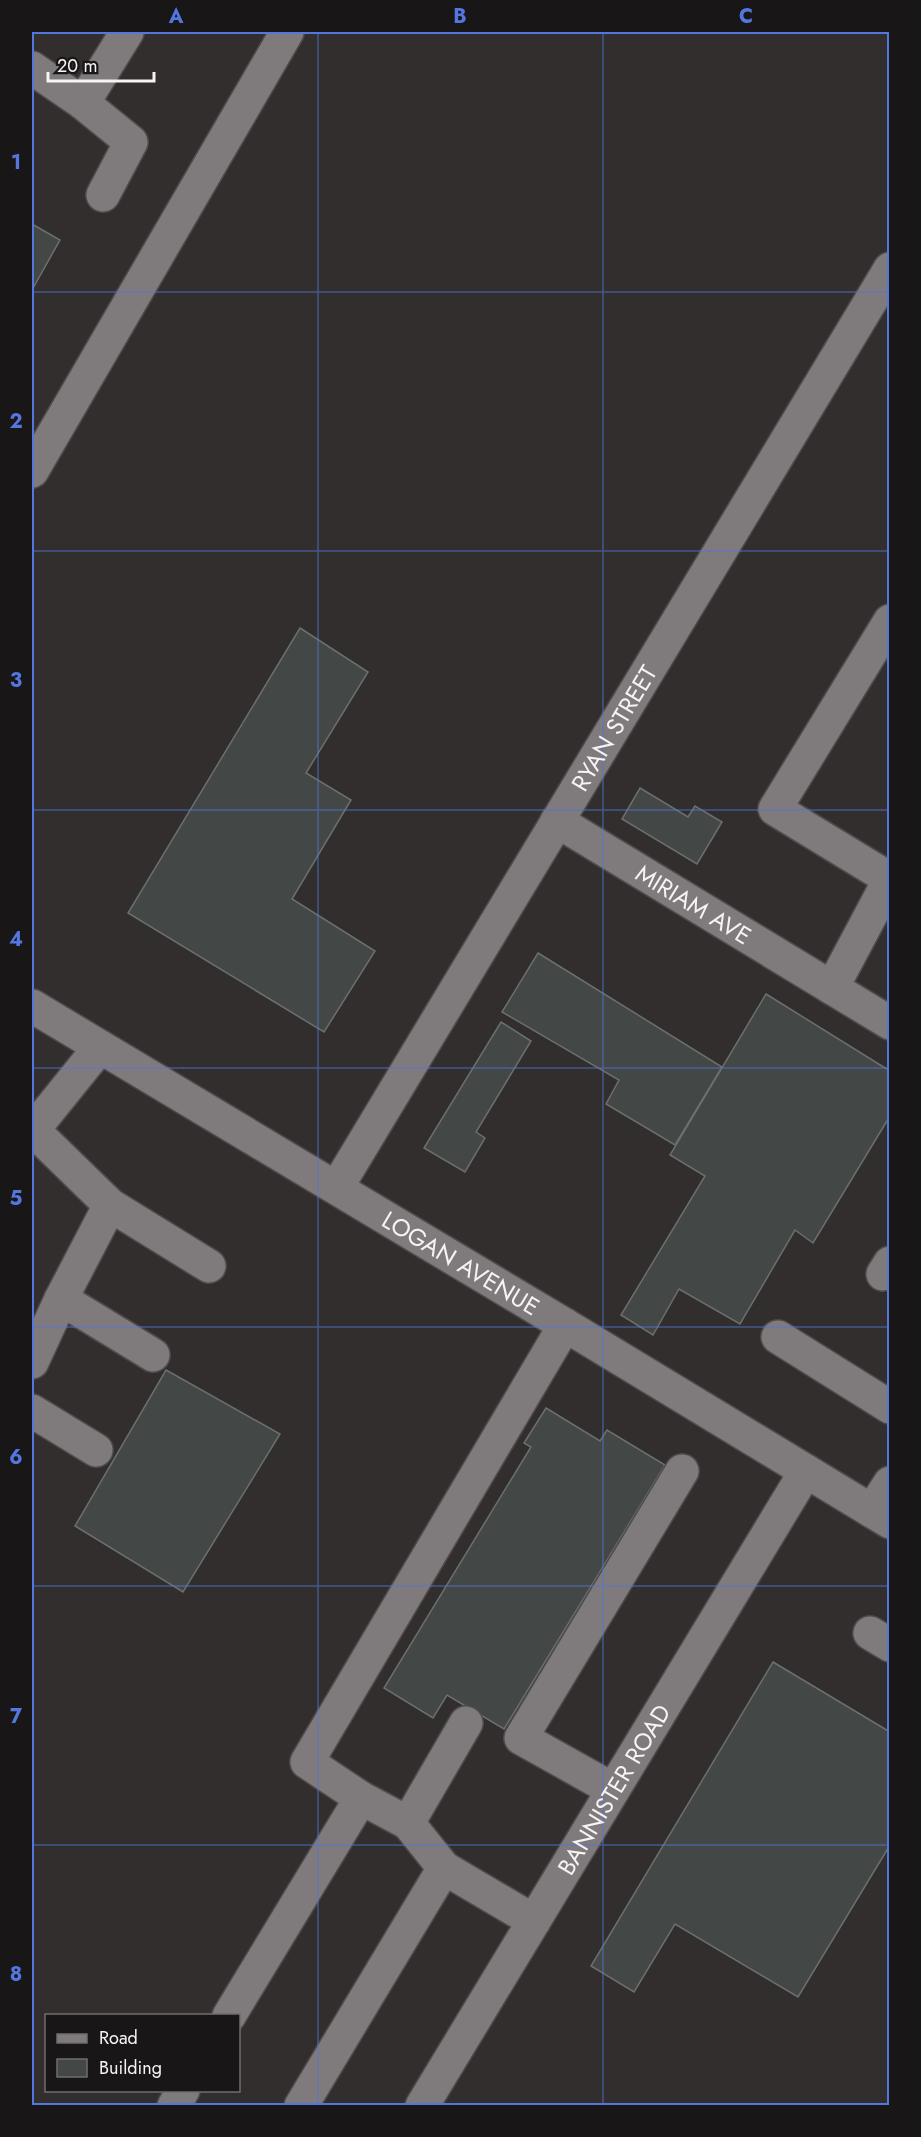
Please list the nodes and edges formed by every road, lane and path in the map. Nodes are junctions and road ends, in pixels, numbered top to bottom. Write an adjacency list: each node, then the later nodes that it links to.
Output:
1 (127, 32): 4 (street)
2 (287, 32): 7 (street)
3 (32, 68): 4 (street)
4 (83, 103): 5 (street)
5 (103, 195)
6 (890, 269): 9 (street, RYAN STREET)
7 (32, 471)
8 (890, 621): 10 (street)
9 (557, 821): 11 (street, MIRIAM AVE); 16 (street, RYAN STREET)
10 (890, 879): 11 (street)
11 (832, 988): 13 (street, MIRIAM AVE)
12 (32, 1006): 14 (street, LOGAN AVENUE)
13 (890, 1023)
14 (100, 1047): 15 (street); 16 (street, LOGAN AVENUE)
15 (32, 1131): 17 (street)
16 (337, 1187): 20 (street, LOGAN AVENUE)
17 (110, 1205): 18 (street); 19 (street)
18 (209, 1266)
19 (61, 1299): 22 (street); 23 (street)
20 (565, 1325): 28 (street, LOGAN AVENUE); 33 (street)
21 (778, 1337): 24 (street)
22 (153, 1355)
23 (32, 1362)
24 (890, 1407)
25 (32, 1411): 26 (street)
26 (96, 1450)
27 (682, 1471): 32 (street)
28 (806, 1471): 30 (street, LOGAN AVENUE); 32 (street, BANNISTER ROAD)
29 (890, 1483): 30 (street)
30 (881, 1516)
31 (466, 1723): 34 (street)
32 (612, 1789): 36 (street, BANNISTER ROAD)
33 (361, 1798): 34 (street); 37 (street)
34 (408, 1823): 35 (street)
35 (444, 1868): 36 (street); 40 (street)
36 (534, 1921): 41 (street, BANNISTER ROAD)
37 (230, 2014)
38 (182, 2092): 39 (street)
39 (174, 2106)
40 (301, 2106)
41 (422, 2106)

